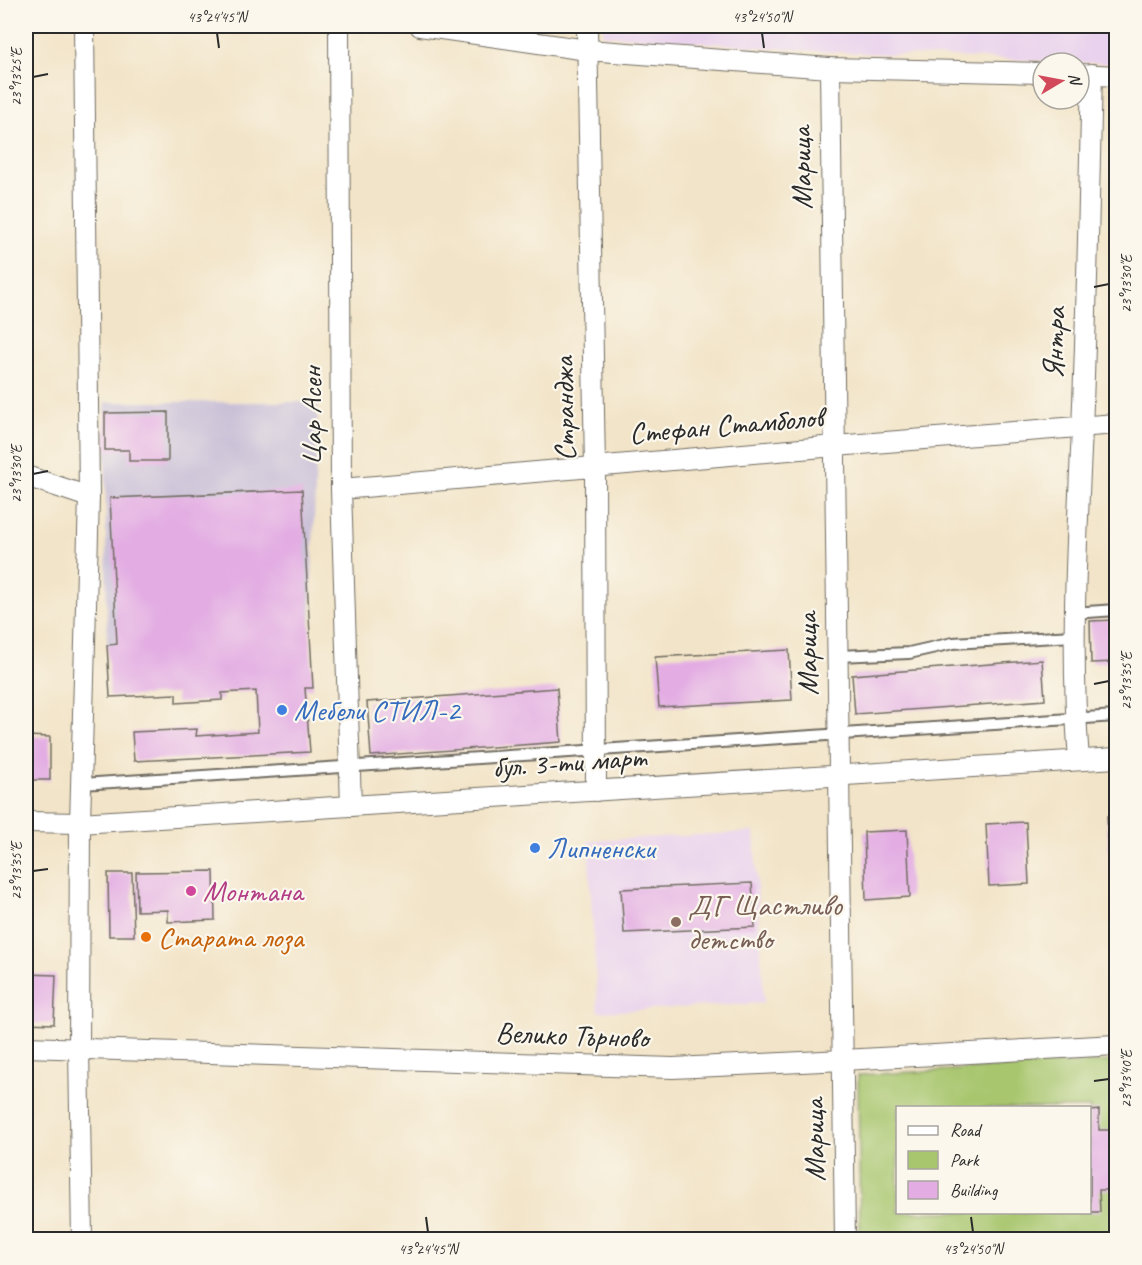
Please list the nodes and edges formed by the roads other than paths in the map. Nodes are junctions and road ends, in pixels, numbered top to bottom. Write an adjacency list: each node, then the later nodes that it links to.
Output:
1 (84, 26): 17 (street)
2 (339, 26): 16 (street, Цар Асен)
3 (420, 26): 5 (street)
4 (587, 26): 5 (street, Странджа)
5 (587, 50): 6 (street); 14 (street, Странджа)
6 (830, 68): 7 (street); 13 (street, Марица)
7 (1031, 73)
8 (1091, 74): 9 (street)
9 (1116, 76)
10 (1085, 111): 12 (street, Янтра)
11 (1116, 424): 12 (street, Стефан Стамболов)
12 (1082, 426): 13 (street, Стефан Стамболов); 19 (street, Янтра)
13 (835, 446): 14 (street, Стефан Стамболов); 21 (street, Марица)
14 (595, 467): 16 (street, Стефан Стамболов); 25 (street, Странджа)
15 (26, 477): 17 (street)
16 (341, 489): 28 (street, Цар Асен)
17 (89, 497): 30 (street)
18 (1116, 610): 19 (lane)
19 (1073, 613): 20 (street, Янтра)
20 (1073, 636): 21 (lane); 23 (street, Янтра)
21 (838, 656): 24 (street, Марица)
22 (1116, 716): 23 (lane)
23 (1076, 719): 24 (lane); 27 (street, Янтра)
24 (838, 735): 25 (lane); 29 (street, Марица)
25 (594, 751): 28 (lane); 31 (street, Странджа)
26 (1116, 758): 27 (street, бул. 3-ти март)
27 (1079, 760): 29 (street, бул. 3-ти март)
28 (348, 767): 30 (lane); 32 (street, Цар Асен)
29 (839, 775): 31 (street, бул. 3-ти март); 38 (street, Марица)
30 (82, 784): 34 (street)
31 (596, 790): 32 (street, бул. 3-ти март)
32 (351, 806): 34 (street, бул. 3-ти март)
33 (26, 822): 34 (street, бул. 3-ти март)
34 (80, 823): 37 (street)
35 (1116, 1045): 38 (street, Велико Търново)
36 (26, 1047): 37 (street, Велико Търново)
37 (79, 1048): 38 (street, Велико Търново); 39 (street)
38 (843, 1060): 40 (street, Марица)
39 (82, 1239)
40 (845, 1239)

